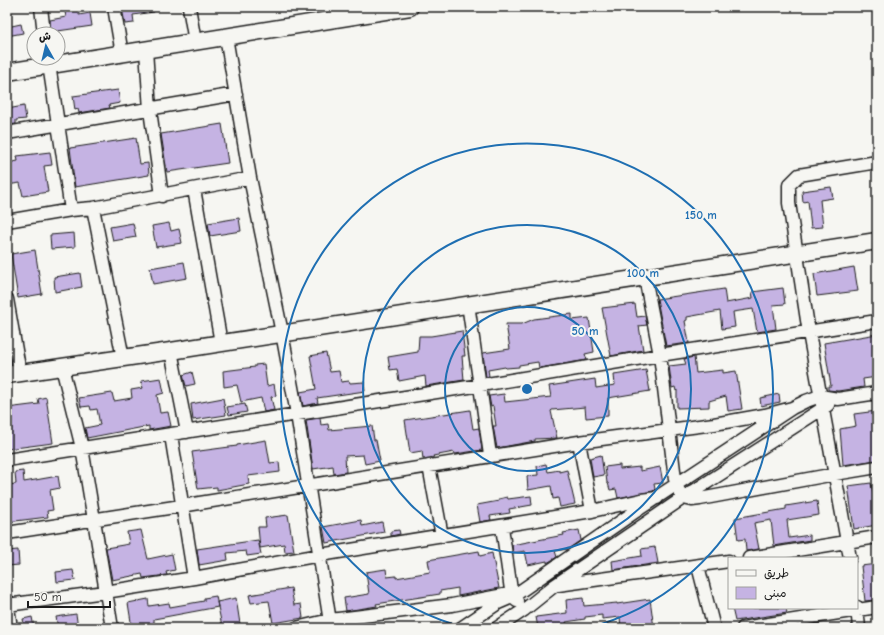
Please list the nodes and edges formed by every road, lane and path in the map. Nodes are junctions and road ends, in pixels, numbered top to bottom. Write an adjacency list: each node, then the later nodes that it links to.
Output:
1 (41, 7): 5 (street)
2 (114, 7): 9 (street)
3 (189, 7): 7 (street)
4 (410, 7): 6 (street)
5 (43, 26)
6 (226, 37): 7 (street); 14 (street)
7 (195, 42): 8 (street)
8 (146, 50): 9 (street); 15 (street)
9 (122, 54): 10 (street)
10 (66, 60)
11 (32, 66): 13 (street)
12 (49, 66): 16 (street)
13 (7, 72)
14 (236, 94): 15 (street); 19 (street)
15 (150, 110): 16 (street); 21 (street)
16 (57, 125): 17 (street); 23 (street)
17 (7, 133)
18 (877, 162): 26 (street)
19 (250, 178): 20 (street); 31 (street)
20 (194, 189): 21 (street); 33 (street)
21 (162, 196): 22 (street)
22 (93, 208): 23 (street); 36 (street)
23 (70, 210): 24 (street)
24 (7, 221)
25 (877, 241): 26 (street)
26 (796, 253): 27 (street); 32 (street)
27 (645, 277): 29 (street); 35 (street)
28 (7, 299): 38 (street)
29 (468, 304): 31 (street); 39 (street)
30 (877, 322): 32 (street)
31 (282, 333): 33 (street); 45 (street)
32 (809, 333): 35 (street); 41 (street)
33 (221, 343): 34 (street)
34 (171, 350): 36 (street); 47 (street)
35 (660, 355): 39 (street); 46 (street)
36 (123, 358): 37 (street)
37 (62, 367): 38 (street); 50 (street)
38 (13, 374)
39 (481, 385): 45 (street); 51 (street)
40 (877, 393): 42 (street)
41 (820, 396): 42 (street); 43 (street); 44 (street)
42 (838, 399): 44 (street)
43 (792, 408): 46 (street); 57 (street)
44 (822, 409): 55 (street); 59 (street)
45 (297, 414): 47 (street); 56 (street)
46 (668, 430): 49 (street); 57 (street)
47 (187, 432): 48 (street)
48 (171, 435): 50 (street); 60 (street)
49 (578, 442): 51 (street); 61 (street)
50 (82, 448): 52 (street); 62 (street)
51 (490, 455): 53 (street)
52 (7, 460)
53 (429, 466): 56 (street); 65 (street)
54 (877, 467): 55 (street)
55 (834, 474): 59 (street); 67 (street)
56 (308, 485): 60 (street); 68 (street)
57 (676, 486): 58 (street); 59 (street)
58 (657, 498): 61 (street); 76 (street)
59 (683, 498): 74 (street)
60 (181, 506): 62 (street); 73 (street)
61 (592, 511): 63 (street)
62 (95, 519): 64 (street); 75 (street)
63 (502, 527): 65 (street); 76 (street)
64 (7, 533)
65 (442, 536): 68 (street)
66 (877, 538): 67 (street)
67 (847, 542): 69 (street); 70 (street)
68 (320, 556): 73 (street); 83 (street)
69 (756, 557)
70 (850, 557)
71 (728, 561): 72 (street)
72 (698, 566): 74 (street); 89 (street)
73 (194, 578): 75 (street)
74 (554, 586): 82 (street)
75 (105, 592): 77 (street); 85 (street)
76 (512, 595): 82 (street); 83 (street); 87 (street)
77 (7, 603): 84 (street)
78 (877, 607): 79 (street)
79 (858, 608)
80 (851, 609): 90 (street)
81 (857, 609): 91 (street)
82 (524, 610): 88 (street)
83 (331, 624): 86 (street)
84 (11, 628)
85 (112, 628)
86 (296, 628)
87 (461, 628)
88 (497, 628)
89 (714, 628)
90 (743, 628)
91 (859, 628)

